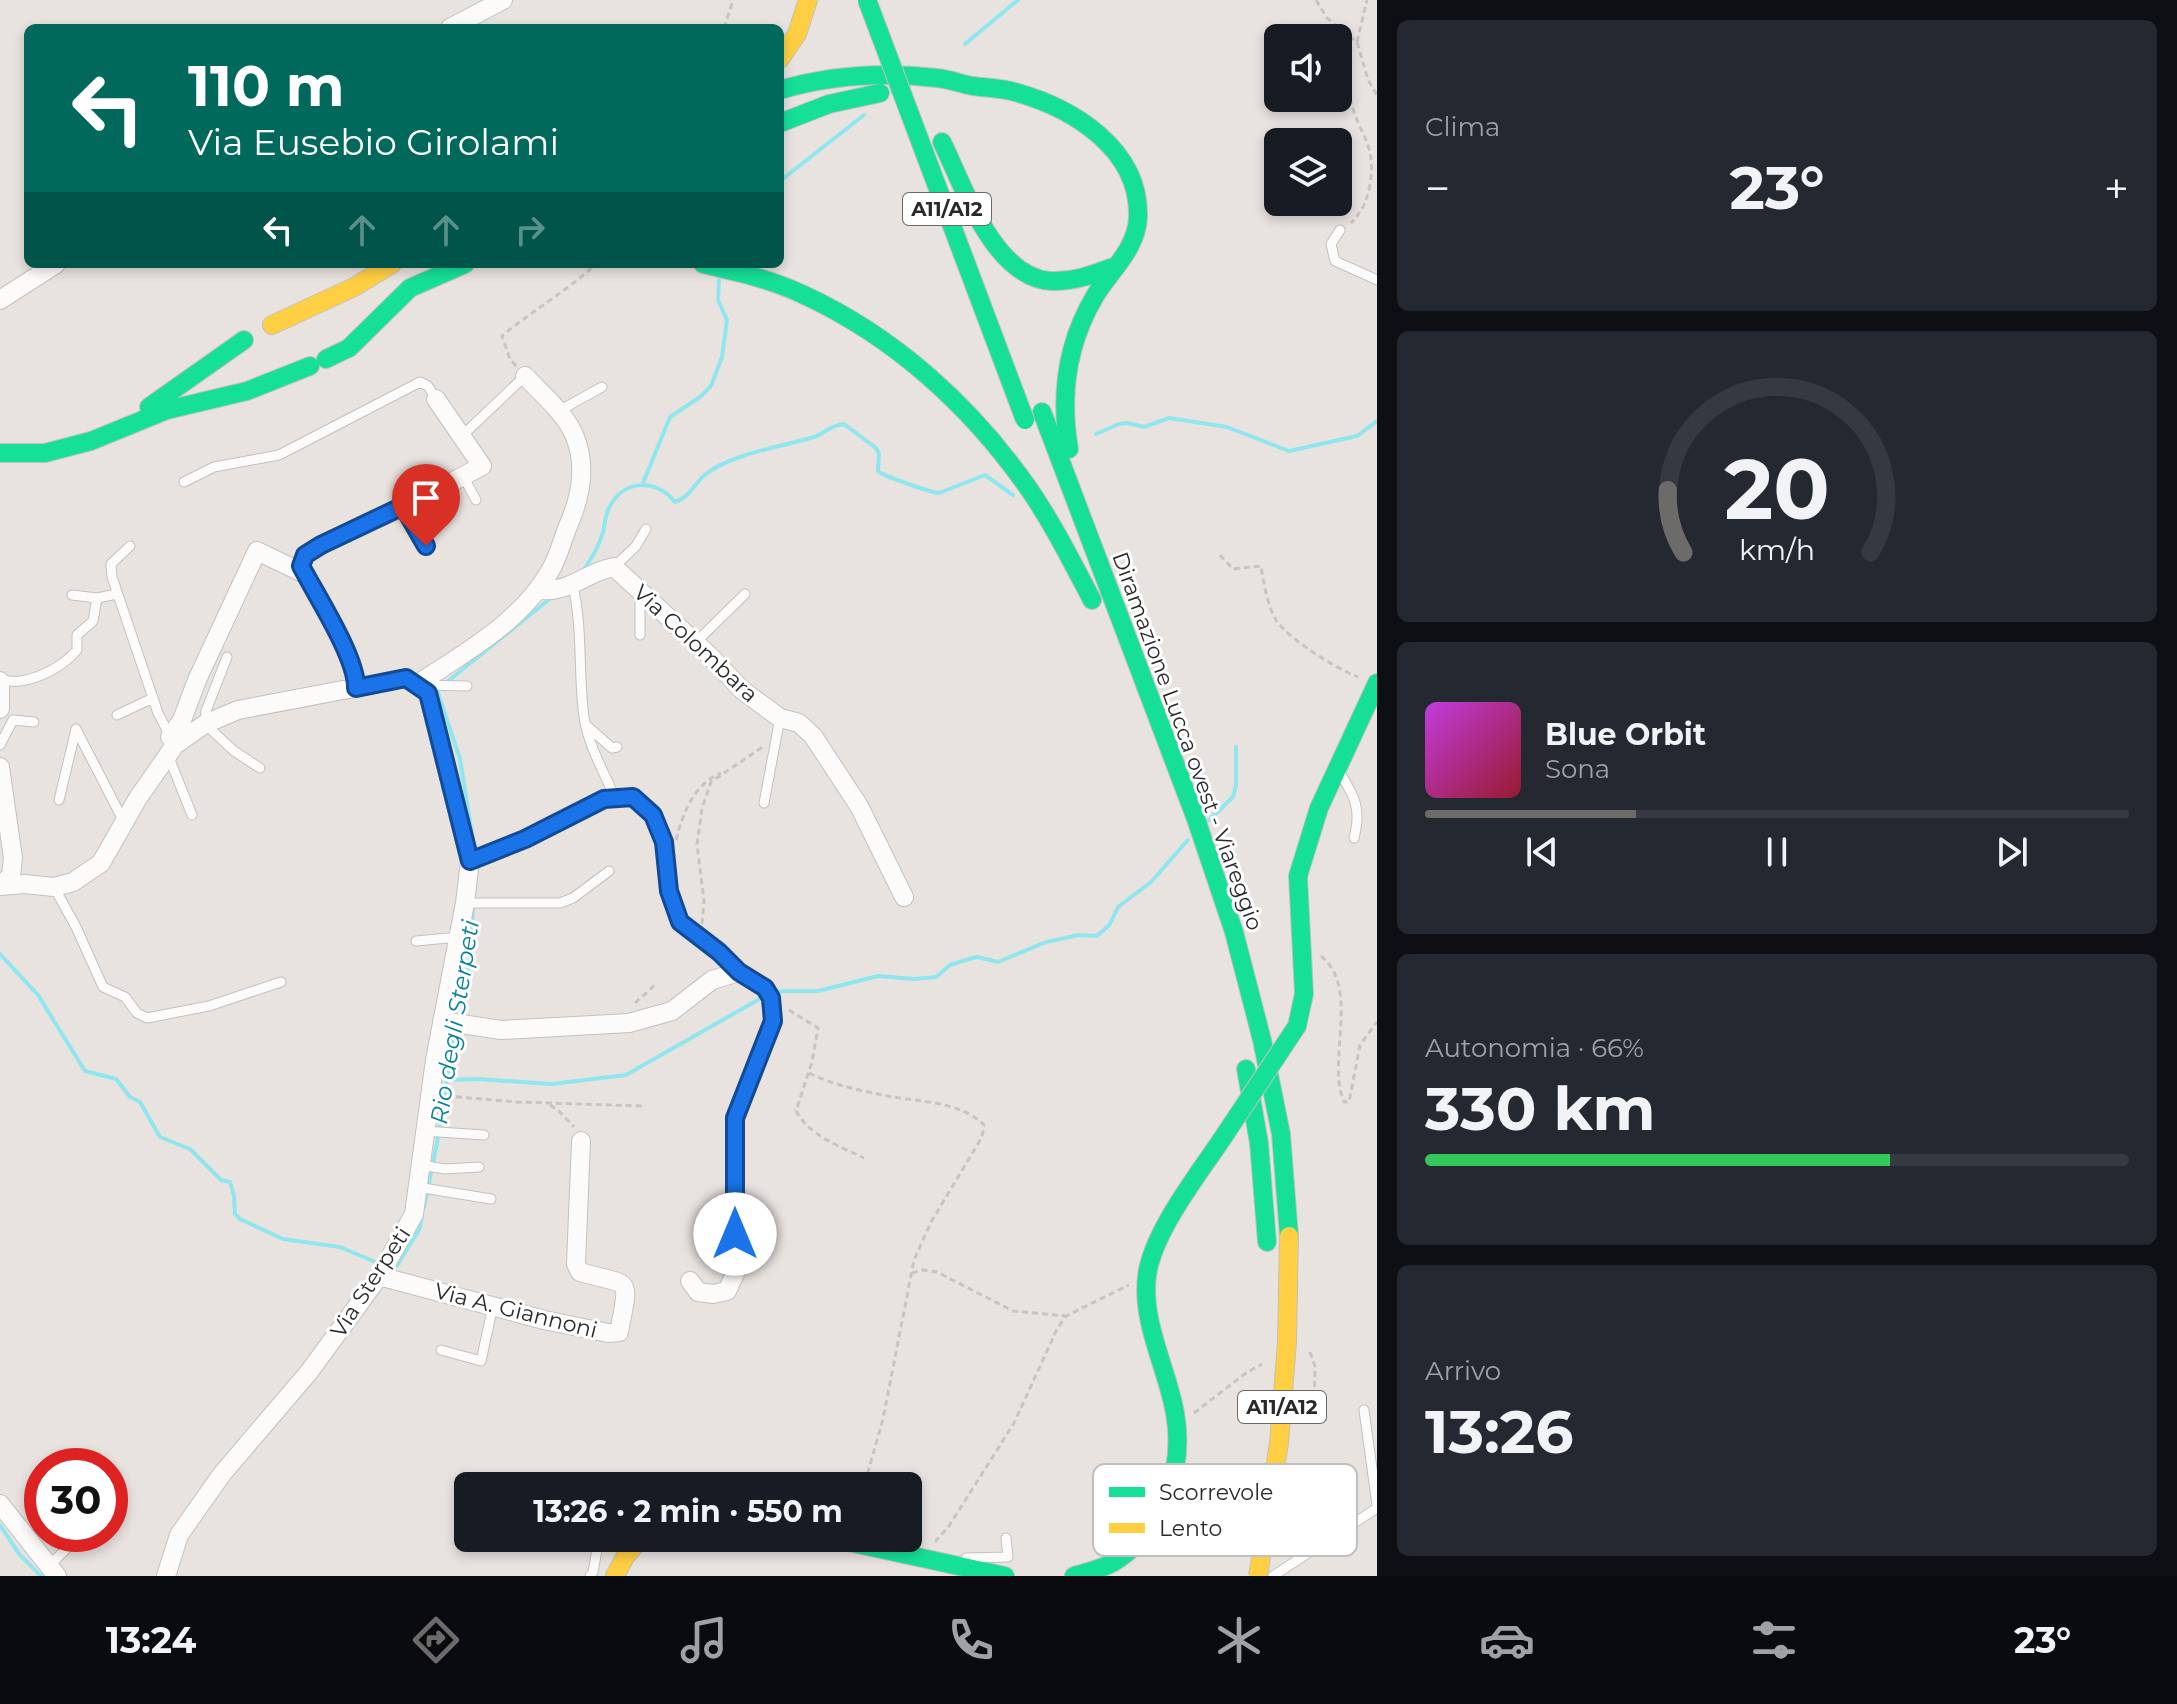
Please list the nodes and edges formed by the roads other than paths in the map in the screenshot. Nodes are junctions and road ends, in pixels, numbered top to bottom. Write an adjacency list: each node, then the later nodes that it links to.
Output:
1 (503, 0): 4 (street)
2 (808, 0): 5 (main road)
3 (867, 0): 28 (main road, A11/A12, bridge)
4 (458, 24)
5 (784, 53)
6 (909, 57): 9 (main road)
7 (971, 85): 8 (main road); 10 (main road); 13 (main road)
8 (784, 88)
9 (925, 100)
10 (784, 121)
11 (1340, 230): 19 (lane)
12 (986, 262): 13 (main road, A11/A12)
13 (1118, 265): 49 (main road)
14 (49, 268): 20 (street)
15 (411, 268): 18 (main road)
16 (456, 268): 29 (main road)
17 (729, 268): 49 (main road)
18 (390, 273): 21 (main road)
19 (1377, 280)
20 (0, 300)
21 (272, 325)
22 (244, 340): 29 (main road)
23 (525, 376): 27 (street); 30 (lane)
24 (602, 387): 27 (lane)
25 (436, 399): 30 (street); 33 (lane)
26 (1039, 404): 49 (main road, Diramazione Lucca ovest - Viareggio / A11/A12)
27 (557, 412): 43 (street)
28 (1027, 427)
29 (121, 428): 31 (main road)
30 (463, 435): 32 (street)
31 (0, 453)
32 (463, 476): 35 (lane); 36 (street)
33 (184, 482)
34 (1050, 489): 49 (main road, Diramazione Lucca ovest - Viareggio / A11/A12)
35 (476, 500)
36 (403, 506): 39 (lane); 41 (street)
37 (646, 529): 40 (lane)
38 (130, 546): 45 (lane)
39 (426, 546)
40 (614, 567): 42 (street, Via Colombara); 44 (street, Via Colombara)
41 (305, 574): 57 (street); 66 (street)
42 (569, 587): 43 (street, Via Colombara); 63 (lane)
43 (537, 590): 55 (street)
44 (640, 591): 50 (lane); 51 (street, Via Colombara)
45 (117, 594): 48 (lane); 58 (lane)
46 (745, 594): 51 (lane)
47 (72, 595): 48 (lane)
48 (97, 598): 53 (lane)
49 (1099, 601): 108 (main road, Diramazione Lucca ovest - Viareggio / A11/A12, bridge)
50 (640, 635)
51 (695, 643): 64 (street, Via Colombara)
52 (227, 657): 62 (lane)
53 (0, 680): 59 (street)
54 (1376, 684): 69 (main road)
55 (425, 685): 56 (lane); 57 (street); 79 (street, Via Sterpeti)
56 (467, 686)
57 (356, 688): 62 (street)
58 (153, 698): 60 (lane); 66 (lane)
59 (0, 709)
60 (117, 715)
61 (34, 722): 65 (lane)
62 (205, 724): 66 (street); 70 (lane)
63 (586, 725): 67 (lane); 72 (lane)
64 (777, 727): 74 (lane); 83 (street, Via Colombara)
65 (0, 745)
66 (171, 746): 75 (lane); 76 (street)
67 (617, 747)
68 (0, 767): 71 (street)
69 (1337, 767): 77 (lane); 106 (main road, bridge)
70 (260, 768)
71 (0, 778): 81 (street)
72 (615, 798): 79 (lane); 87 (lane)
73 (59, 800): 76 (lane)
74 (764, 803)
75 (192, 815)
76 (124, 822): 82 (street)
77 (1354, 838)
78 (1186, 846): 89 (main road, Diramazione Lucca ovest - Viareggio)
79 (474, 859): 84 (street, Via Sterpeti)
80 (609, 871): 84 (lane)
81 (1, 886): 82 (street)
82 (54, 887): 88 (lane)
83 (904, 897)
84 (470, 904): 85 (street, Via Sterpeti)
85 (459, 937): 86 (lane); 90 (street, Via Sterpeti)
86 (416, 941)
87 (739, 972): 90 (street); 101 (street)
88 (281, 982)
89 (1236, 1011)
90 (451, 1023): 92 (street, Via Sterpeti)
91 (1243, 1054): 99 (main road)
92 (428, 1132): 93 (lane); 95 (street, Via Sterpeti)
93 (484, 1135)
94 (581, 1141): 102 (street, Via A. Giannoni)
95 (428, 1166): 96 (lane); 97 (street, Via Sterpeti)
96 (479, 1167)
97 (424, 1188): 98 (lane); 100 (street, Via Sterpeti)
98 (491, 1199)
99 (1267, 1249)
100 (383, 1270): 102 (street, Via A. Giannoni); 123 (street, Via Sterpeti)
101 (690, 1281)
102 (493, 1305): 103 (lane)
103 (441, 1350)
104 (1364, 1410): 109 (lane)
105 (1262, 1426): 107 (main road, A11/A12)
106 (1175, 1464)
107 (1257, 1464)
108 (1276, 1464)
109 (1377, 1506): 111 (lane)
110 (1, 1509): 121 (street)
111 (1357, 1521)
112 (1006, 1538): 120 (lane)
113 (66, 1552): 121 (lane)
114 (597, 1552): 124 (lane)
115 (631, 1552): 125 (main road)
116 (893, 1552): 120 (main road)
117 (1123, 1556): 127 (main road, bridge)
118 (1261, 1556): 128 (main road, Diramazione Lucca ovest - Viareggio / A11/A12, bridge)
119 (1309, 1556): 122 (lane)
120 (933, 1561): 126 (main road)
121 (54, 1570)
122 (1286, 1573): 129 (lane)
123 (166, 1576)
124 (590, 1576)
125 (616, 1576)
126 (1005, 1576)
127 (1074, 1576)
128 (1258, 1576)
129 (1273, 1576)

